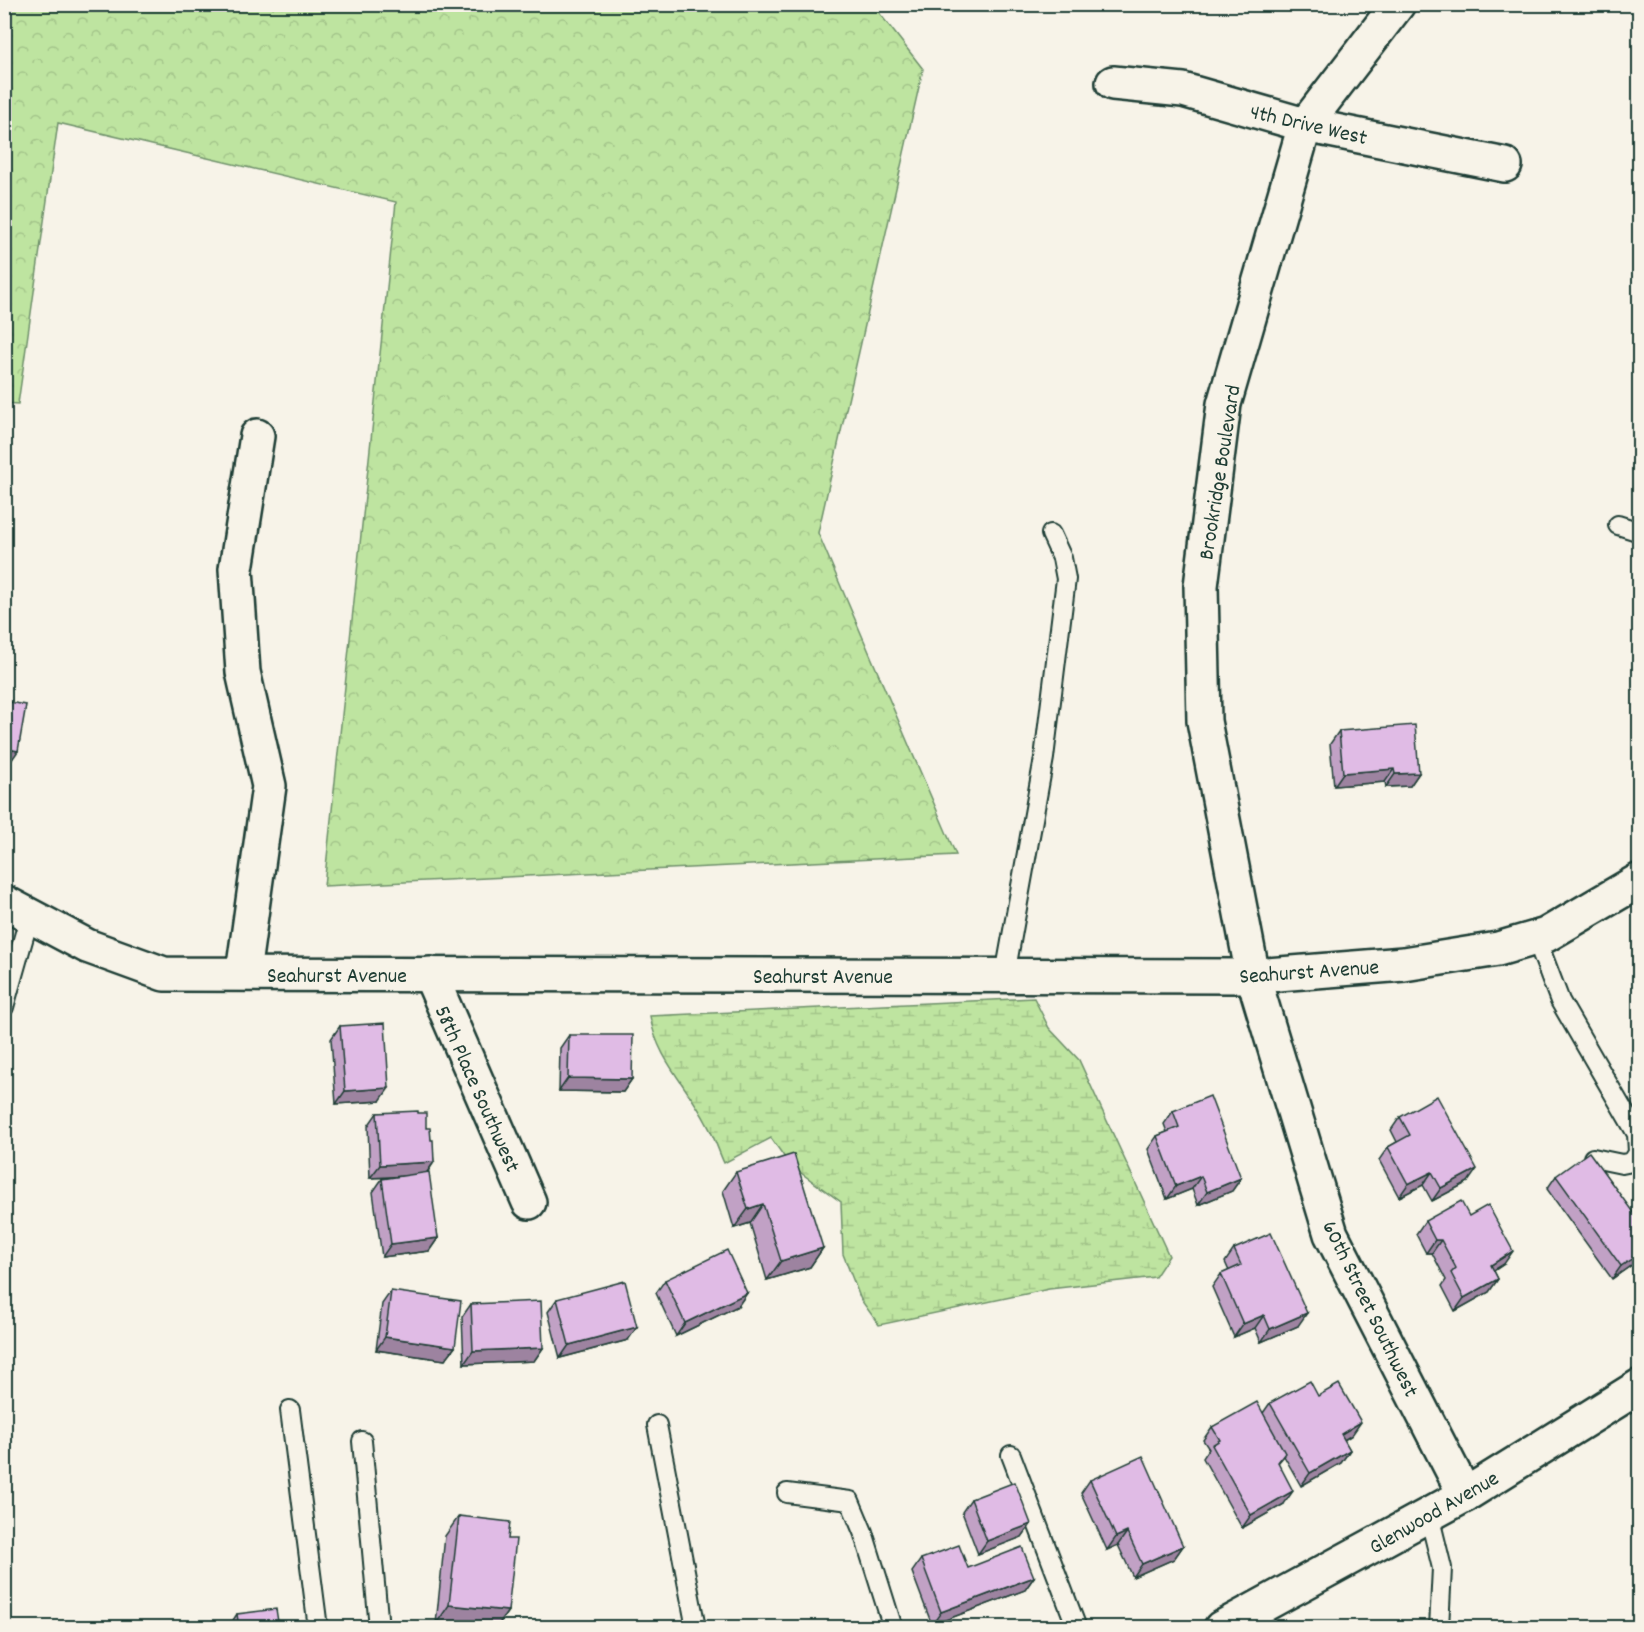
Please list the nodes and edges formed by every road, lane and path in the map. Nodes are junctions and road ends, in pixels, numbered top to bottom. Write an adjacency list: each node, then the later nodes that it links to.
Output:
1 (1398, 4): 3 (street, Brookridge Boulevard)
2 (1113, 83): 3 (street, 4th Drive West)
3 (1305, 125): 4 (street, 4th Drive West); 15 (street, Brookridge Boulevard)
4 (1505, 165)
5 (257, 436): 12 (street)
6 (1618, 525): 7 (lane)
7 (1640, 532)
8 (1051, 534): 14 (lane)
9 (1640, 880): 11 (street, Seahurst Avenue)
10 (17, 909): 12 (street, Seahurst Avenue); 16 (lane)
11 (1536, 938): 15 (street, Seahurst Avenue); 17 (lane)
12 (243, 973): 13 (street, Seahurst Avenue)
13 (429, 974): 14 (street, Seahurst Avenue); 18 (street, 58th Place Southwest)
14 (1005, 975): 15 (street, Seahurst Avenue)
15 (1253, 976): 25 (street, 60th Street Southwest)
16 (4, 1007)
17 (1593, 1158)
18 (529, 1202)
19 (1640, 1386): 25 (street, Glenwood Avenue)
20 (290, 1410): 27 (lane)
21 (657, 1425): 29 (lane)
22 (362, 1441): 28 (lane)
23 (1011, 1455): 31 (lane)
24 (787, 1493): 30 (lane)
25 (1465, 1495): 26 (street, Glenwood Avenue)
26 (1429, 1515): 32 (street, Glenwood Avenue); 33 (lane)
27 (318, 1628)
28 (379, 1628)
29 (696, 1628)
30 (893, 1628)
31 (1077, 1628)
32 (1221, 1628)
33 (1439, 1628)

